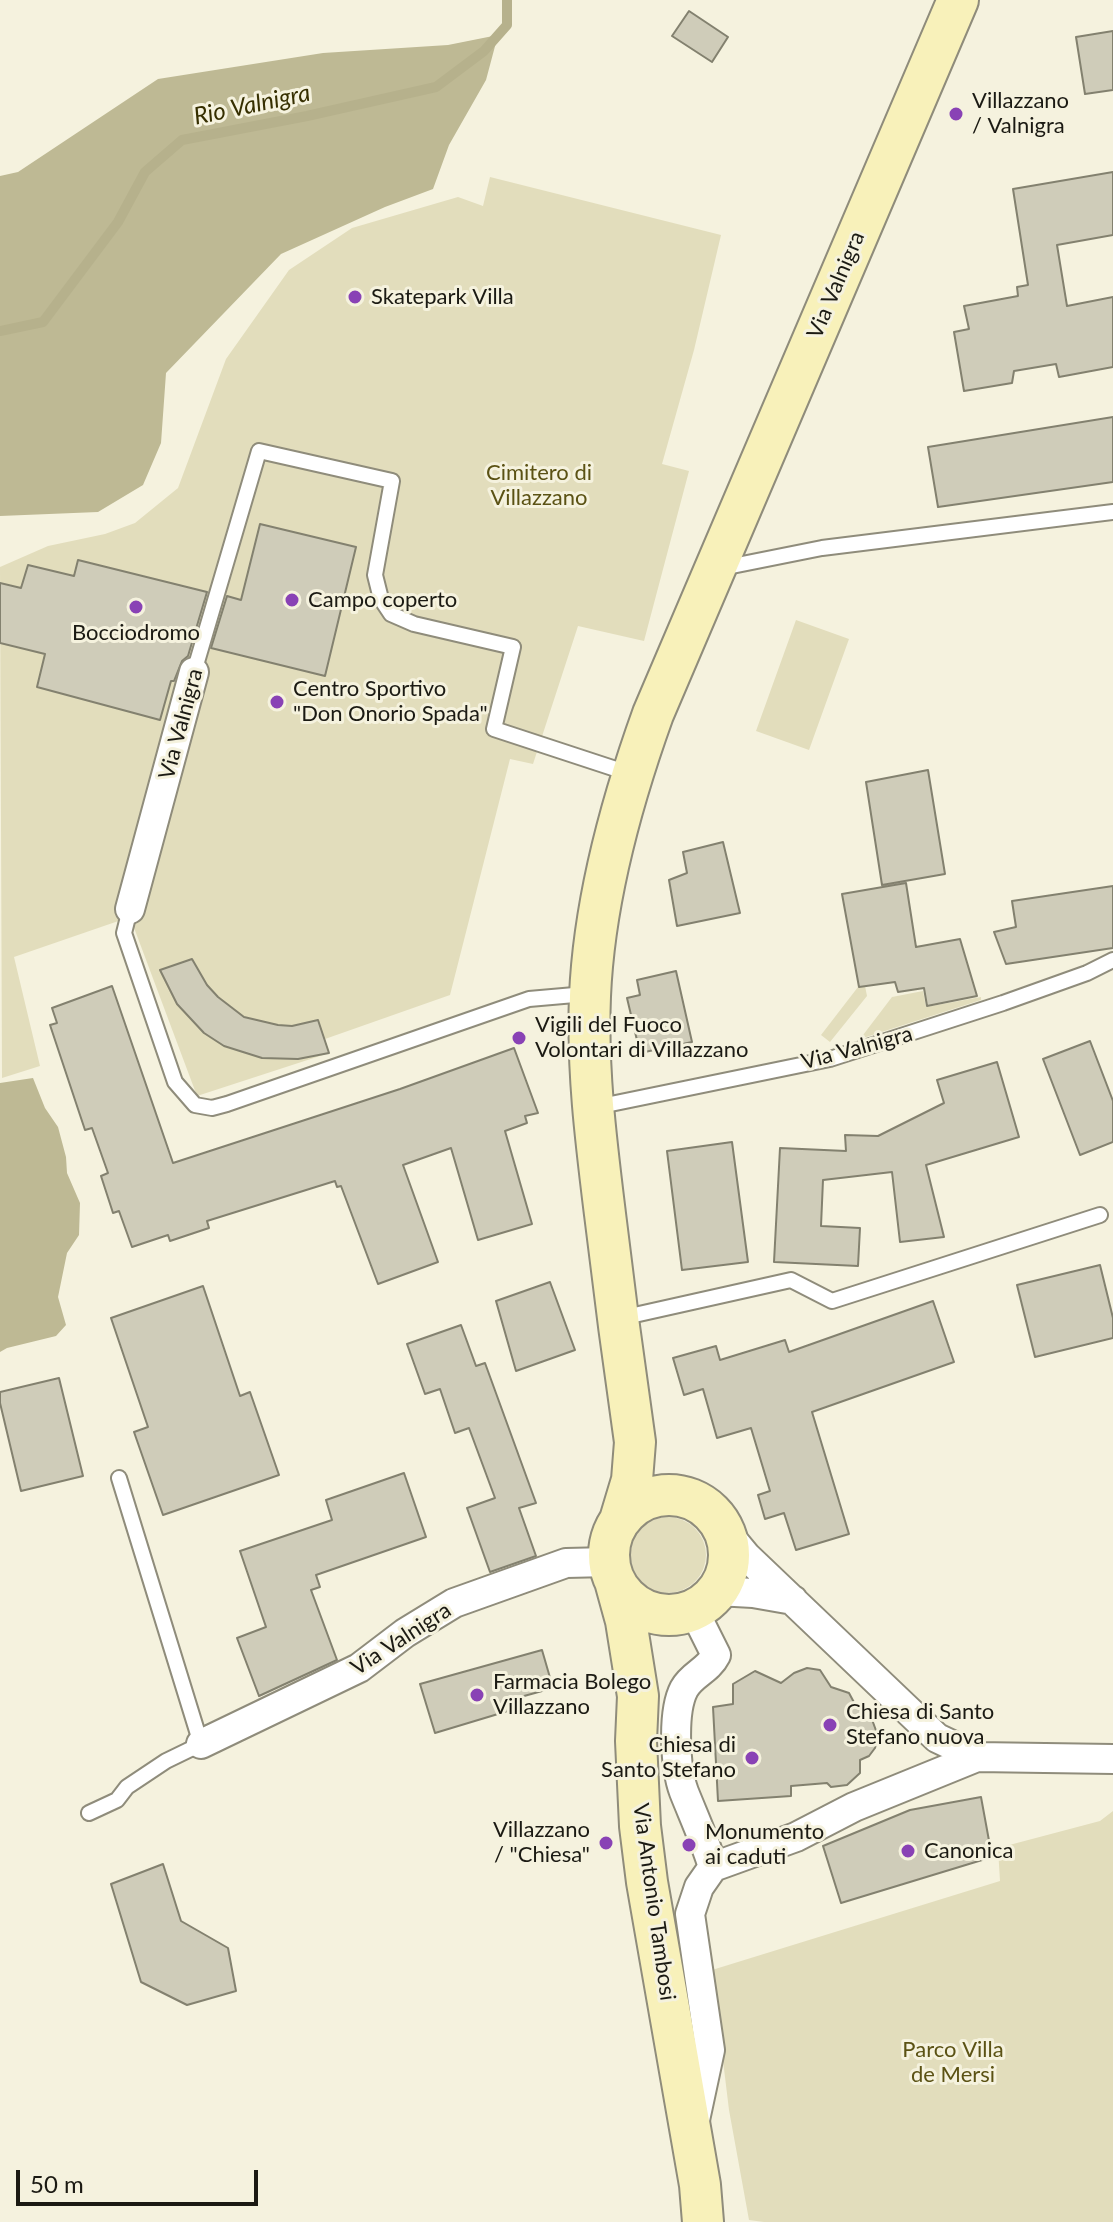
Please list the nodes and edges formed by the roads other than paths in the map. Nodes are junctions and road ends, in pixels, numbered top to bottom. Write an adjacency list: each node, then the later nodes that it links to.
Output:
1 (958, 0): 3 (main road, Via Valnigra)
2 (1113, 512): 3 (lane)
3 (714, 569): 5 (main road, Via Valnigra)
4 (194, 672): 5 (lane, Via Valnigra); 6 (street, Via Valnigra)
5 (632, 774): 8 (main road, Via Valnigra)
6 (130, 909): 8 (lane, Via Valnigra)
7 (1113, 960): 9 (lane, Via Valnigra)
8 (590, 994): 9 (main road, Via Valnigra)
9 (592, 1108): 11 (main road, Via Valnigra)
10 (1100, 1215): 11 (lane)
11 (617, 1319): 12 (main road, Via Valnigra)
12 (635, 1442): 14 (main road); 15 (main road, Via Valnigra)
13 (119, 1478): 20 (lane)
14 (708, 1513): 15 (main road); 17 (street); 18 (main road)
15 (620, 1520): 16 (main road)
16 (612, 1571): 18 (main road); 19 (main road, Via Antonio Tambosi); 20 (street, Via Valnigra)
17 (794, 1600): 18 (street); 21 (street)
18 (694, 1605): 19 (main road); 24 (street)
19 (638, 1696): 25 (main road, Via Antonio Tambosi)
20 (201, 1744): 23 (lane, Via Valnigra)
21 (977, 1757): 22 (street); 24 (street)
22 (1113, 1759)
23 (89, 1813)
24 (713, 1867): 25 (street)
25 (692, 2136): 26 (main road, Via Antonio Tambosi)
26 (703, 2222)

